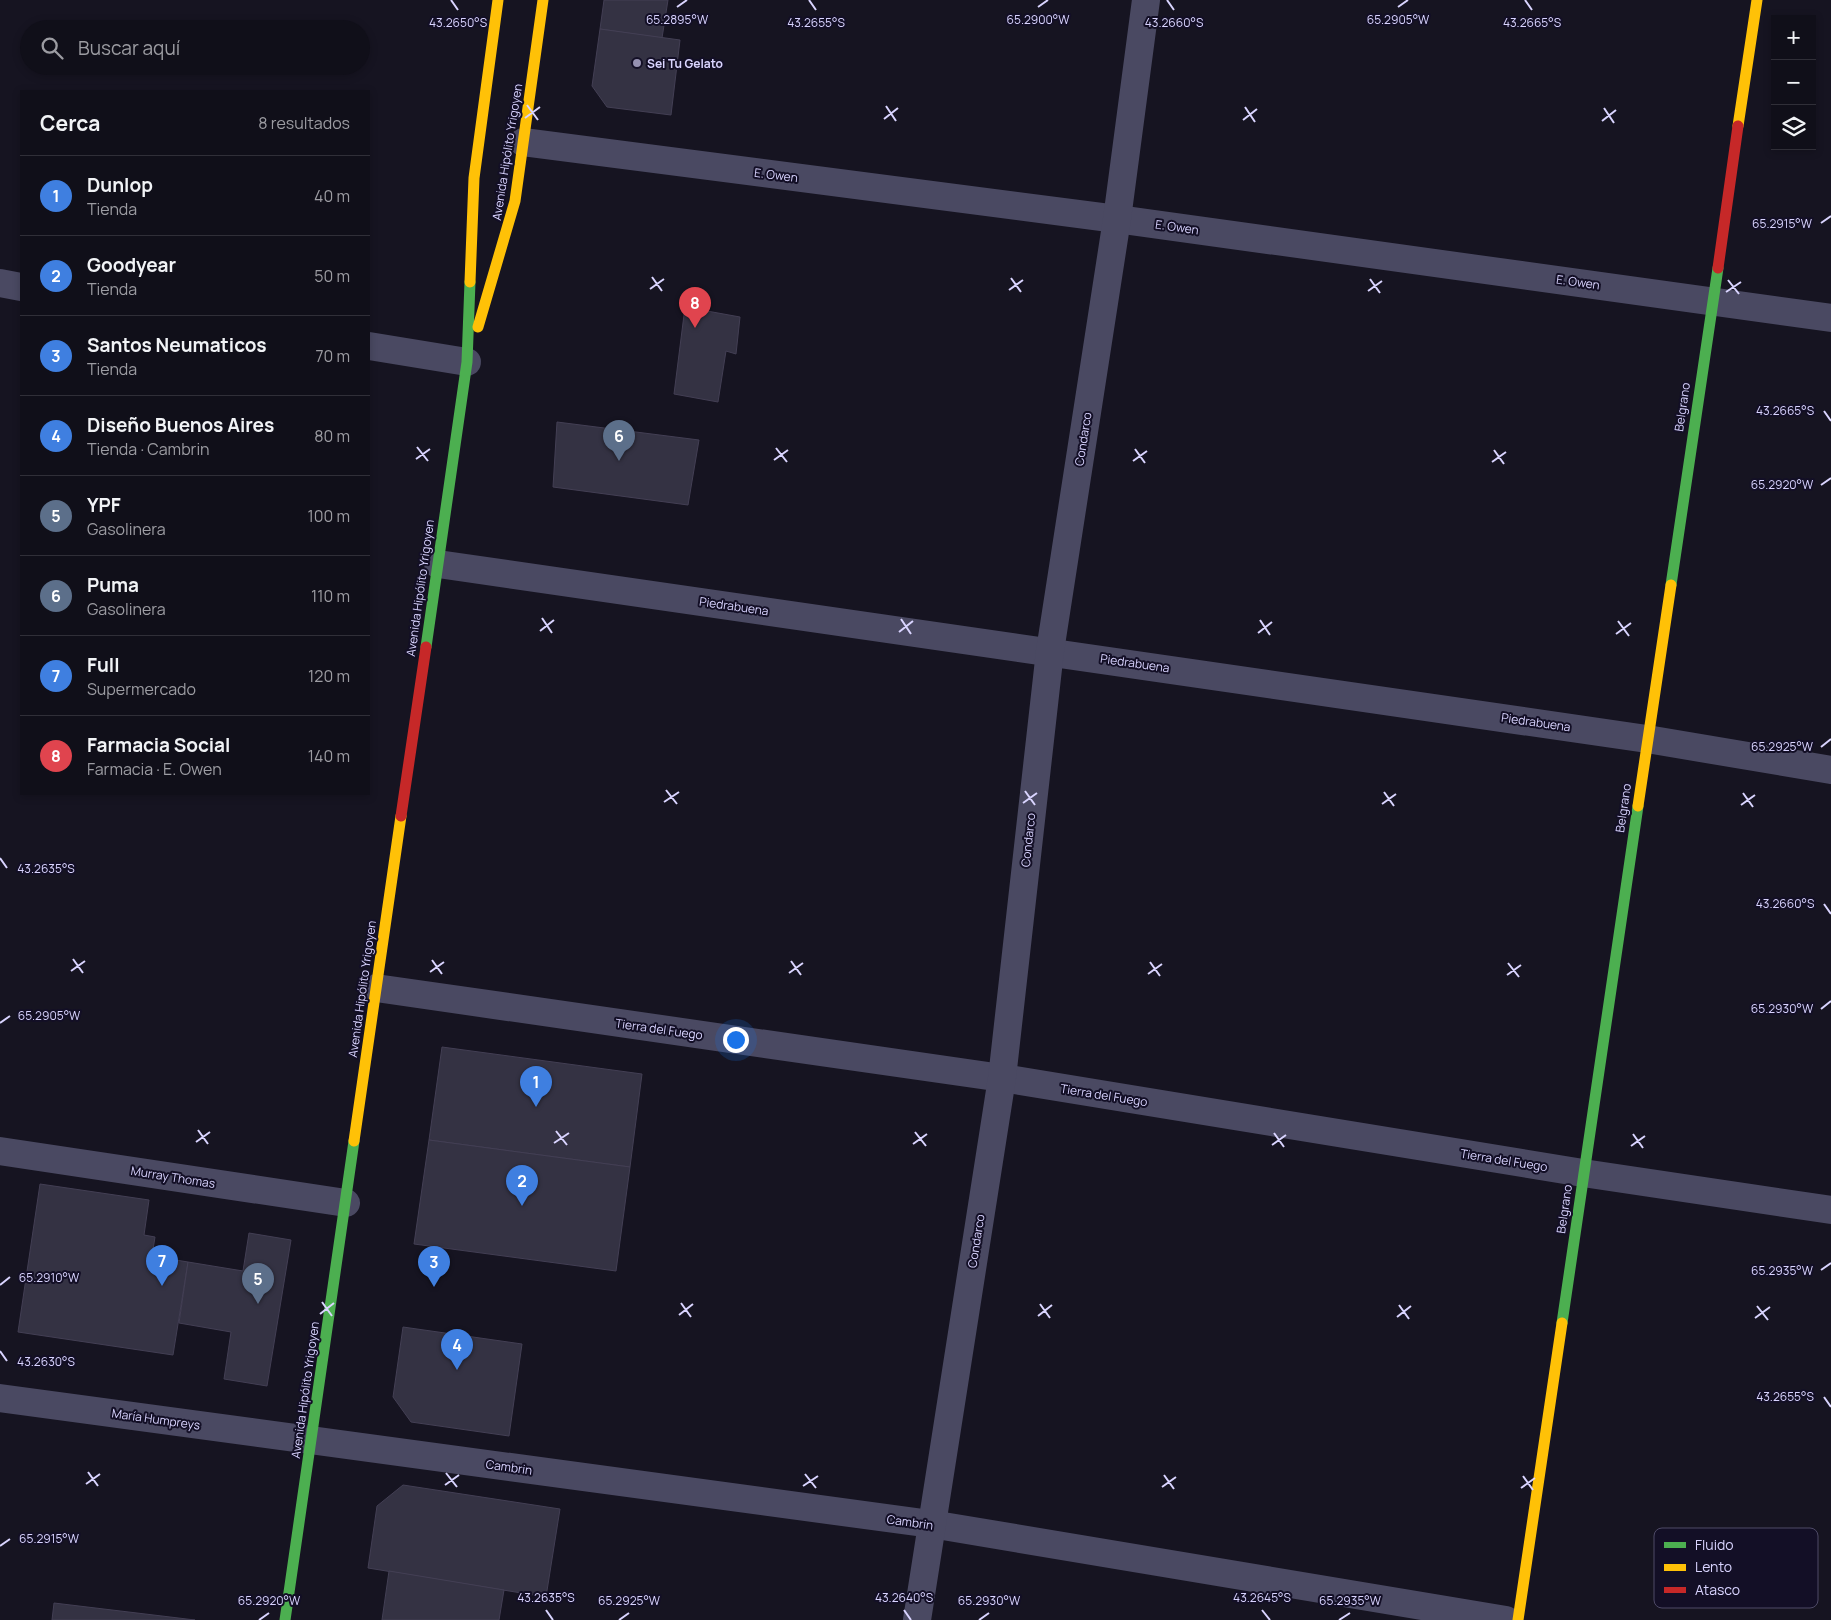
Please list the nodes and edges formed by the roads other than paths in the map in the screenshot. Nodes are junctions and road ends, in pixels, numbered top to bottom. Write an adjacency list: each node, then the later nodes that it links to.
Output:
1 (498, 0): 12 (main road, Avenida Hipólito Yrigoyen)
2 (543, 0): 5 (main road, Avenida Hipólito Yrigoyen)
3 (1146, 0): 6 (street, Condarco)
4 (1757, 0): 9 (main road, Belgrano)
5 (523, 142): 6 (street, E. Owen); 12 (main road, Avenida Hipólito Yrigoyen)
6 (1117, 219): 9 (street, E. Owen); 14 (street, Condarco)
7 (0, 283): 8 (street)
8 (20, 287)
9 (1712, 300): 10 (street, E. Owen); 15 (main road, Belgrano)
10 (1831, 318)
11 (370, 346): 12 (street)
12 (467, 362): 13 (main road, Avenida Hipólito Yrigoyen)
13 (438, 564): 14 (street, Piedrabuena); 17 (main road, Avenida Hipólito Yrigoyen)
14 (1050, 651): 15 (street, Piedrabuena); 18 (street, Condarco)
15 (1647, 739): 16 (street, Piedrabuena); 20 (main road, Belgrano)
16 (1831, 770)
17 (376, 988): 18 (street, Tierra del Fuego); 21 (main road, Avenida Hipólito Yrigoyen)
18 (1002, 1078): 20 (street, Tierra del Fuego); 25 (street, Condarco)
19 (0, 1151): 21 (street, Murray Thomas)
20 (1583, 1173): 22 (street, Tierra del Fuego); 29 (main road, Belgrano)
21 (346, 1203): 24 (main road, Avenida Hipólito Yrigoyen)
22 (1831, 1210)
23 (0, 1398): 24 (street, María Humpreys)
24 (312, 1441): 25 (street, Cambrin); 26 (main road, Avenida Hipólito Yrigoyen)
25 (931, 1524): 27 (street, Condarco); 28 (street, Cambrin)
26 (285, 1620)
27 (917, 1620)
28 (1506, 1620)
29 (1518, 1620)

